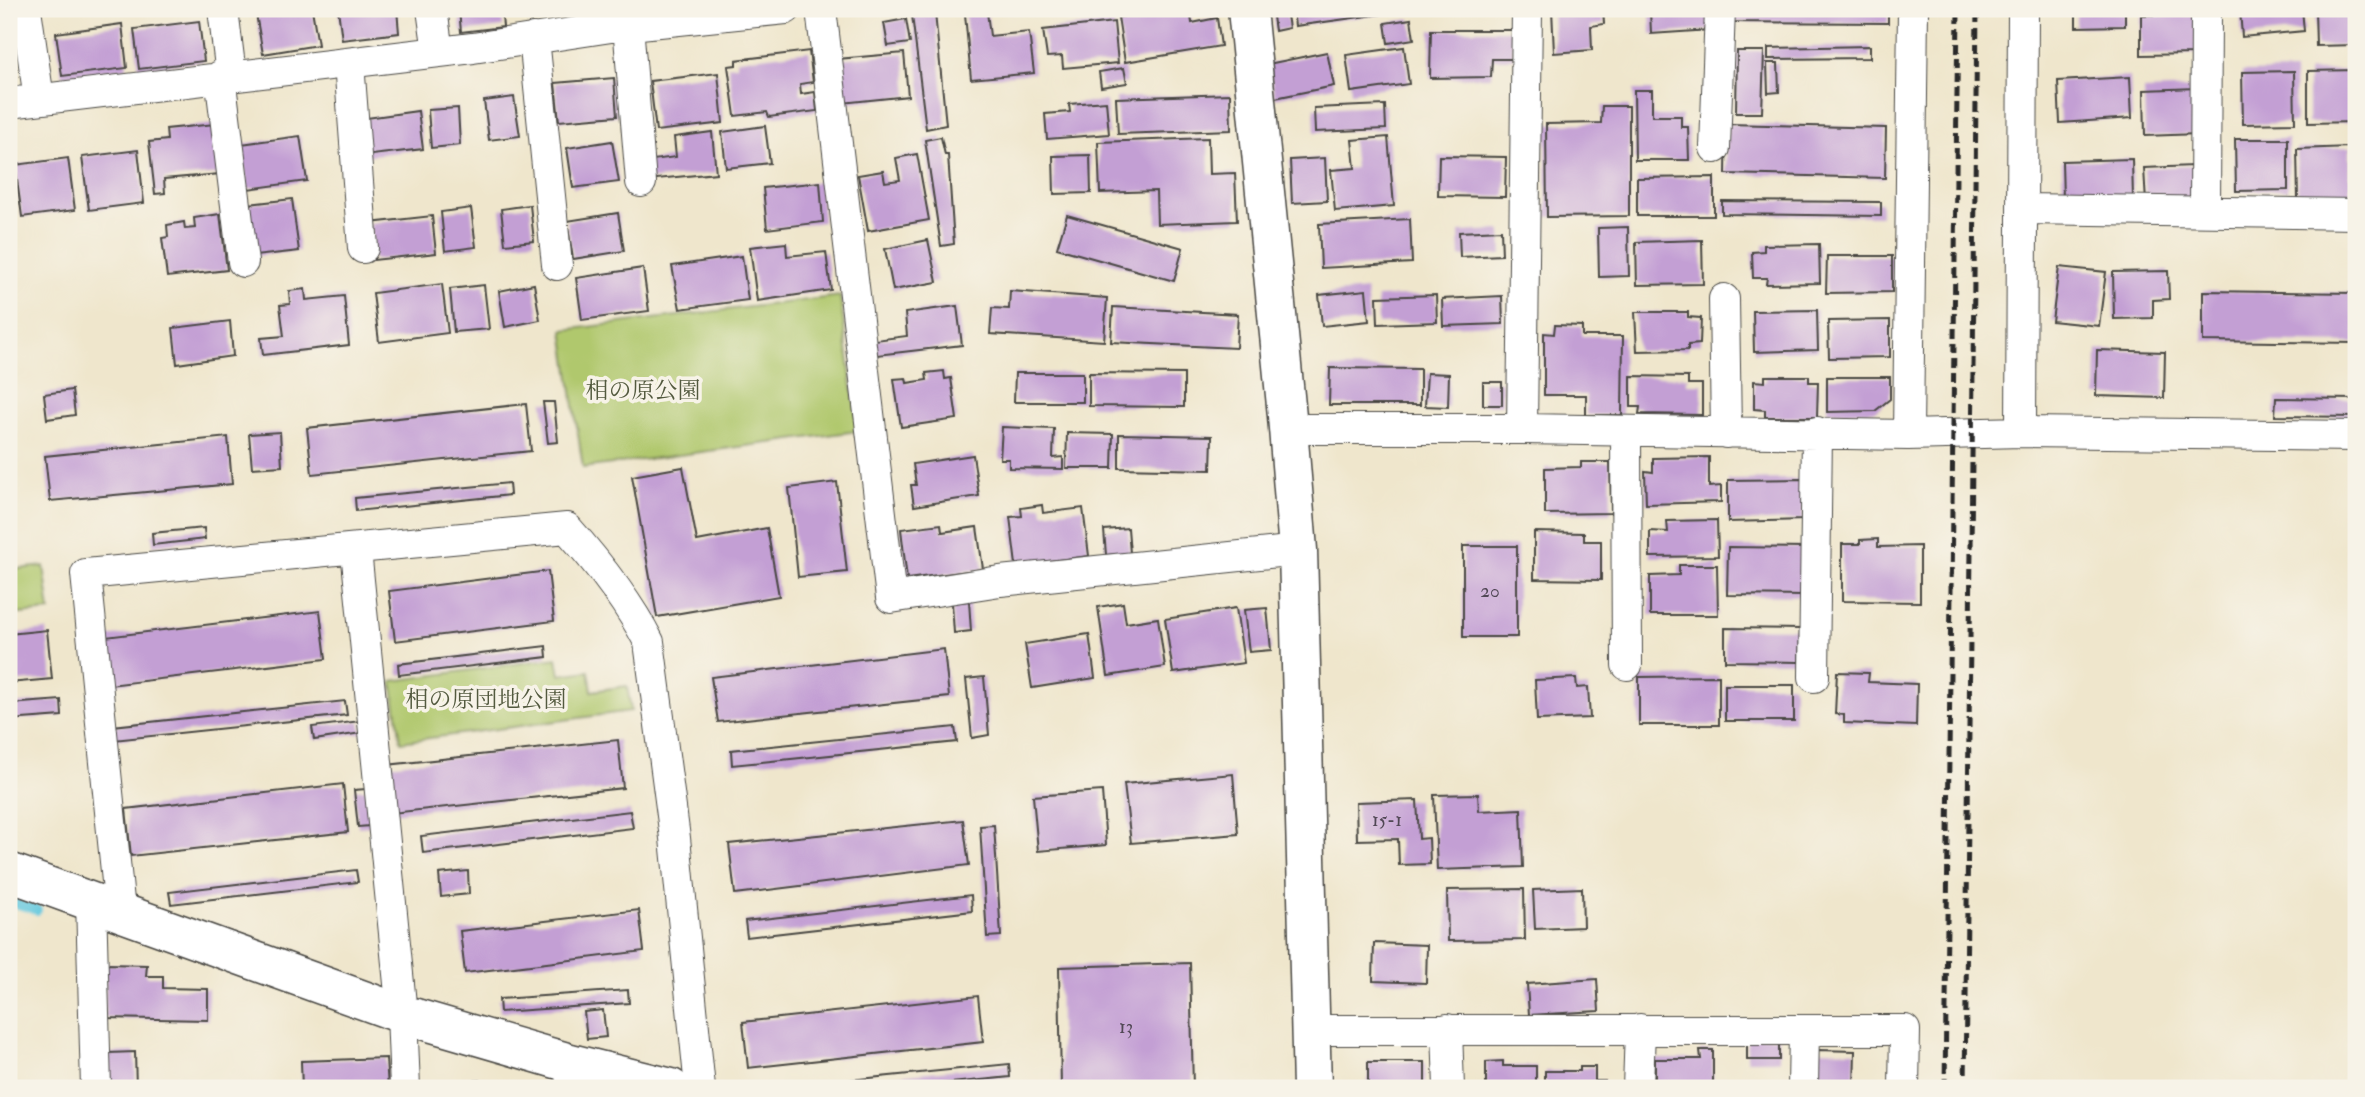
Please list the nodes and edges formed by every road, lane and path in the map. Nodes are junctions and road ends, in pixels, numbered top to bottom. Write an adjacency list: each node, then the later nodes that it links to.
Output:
1 (26, 9): 17 (street)
2 (223, 9): 16 (street)
3 (432, 9): 14 (street)
4 (786, 9): 12 (street)
5 (821, 9): 37 (street)
6 (1247, 9): 28 (street)
7 (1527, 9): 29 (street)
8 (1720, 9): 19 (street)
9 (1913, 9): 34 (street)
10 (2023, 9): 21 (street)
11 (2206, 9): 22 (street)
12 (616, 20): 13 (street); 20 (street)
13 (534, 38): 14 (street); 26 (street)
14 (438, 52): 15 (street)
15 (349, 63): 16 (street); 24 (street)
16 (226, 76): 17 (street); 25 (street)
17 (39, 99): 18 (street)
18 (9, 103)
19 (1715, 148)
20 (641, 183)
21 (2023, 209): 22 (street); 32 (street)
22 (2205, 211): 23 (street)
23 (2356, 214)
24 (363, 248)
25 (243, 262)
26 (557, 265)
27 (1724, 299): 33 (street)
28 (1288, 429): 29 (street); 37 (street)
29 (1522, 429): 30 (street)
30 (1626, 432): 33 (street); 38 (street)
31 (1817, 432): 33 (street); 34 (street); 39 (street)
32 (2021, 432): 34 (street); 35 (street)
33 (1726, 433)
34 (1908, 435)
35 (2356, 436)
36 (356, 550): 41 (street); 42 (street); 51 (street)
37 (1298, 550): 45 (street)
38 (1627, 665)
39 (1814, 677)
40 (9, 872): 41 (street)
41 (106, 906): 42 (street); 48 (street)
42 (402, 1014): 47 (street); 49 (street)
43 (1447, 1029): 44 (street); 45 (street); 53 (street)
44 (1640, 1029): 46 (street); 54 (street)
45 (1311, 1030): 52 (street)
46 (1804, 1030): 55 (street); 56 (street)
47 (570, 1075): 50 (street)
48 (96, 1088)
49 (405, 1088)
50 (671, 1088)
51 (700, 1088)
52 (1312, 1088)
53 (1449, 1088)
54 (1638, 1088)
55 (1803, 1088)
56 (1904, 1088)

